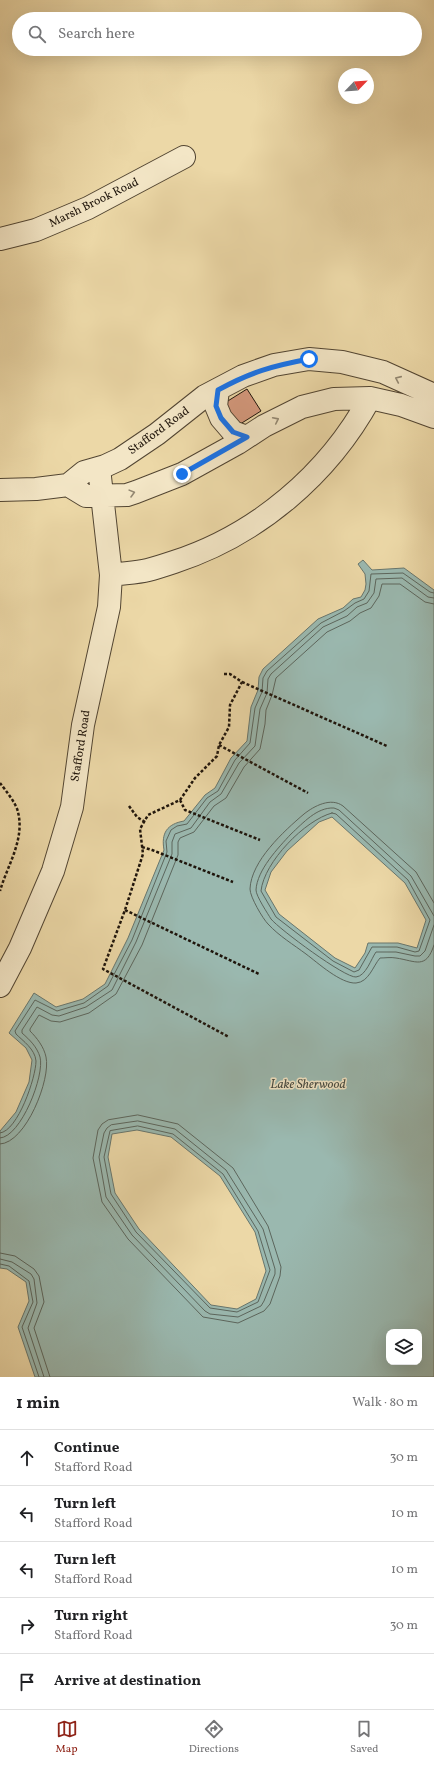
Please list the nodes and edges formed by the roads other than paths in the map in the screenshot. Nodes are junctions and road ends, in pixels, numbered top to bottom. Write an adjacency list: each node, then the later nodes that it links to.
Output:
1 (184, 157): 2 (street, Marsh Brook Road)
2 (0, 239)
3 (218, 390): 4 (street, Stafford Road, one-way to 3); 7 (street); 8 (street, Stafford Road)
4 (434, 395)
5 (370, 398): 6 (street); 7 (street, one-way to 5); 12 (street)
6 (434, 417)
7 (247, 437): 11 (street, one-way to 7)
8 (99, 468): 9 (street, Stafford Road); 11 (street, Stafford Road)
9 (68, 485): 10 (street); 11 (street)
10 (0, 490)
11 (102, 495): 12 (street, Stafford Road)
12 (111, 575): 13 (street, Stafford Road)
13 (0, 986)

